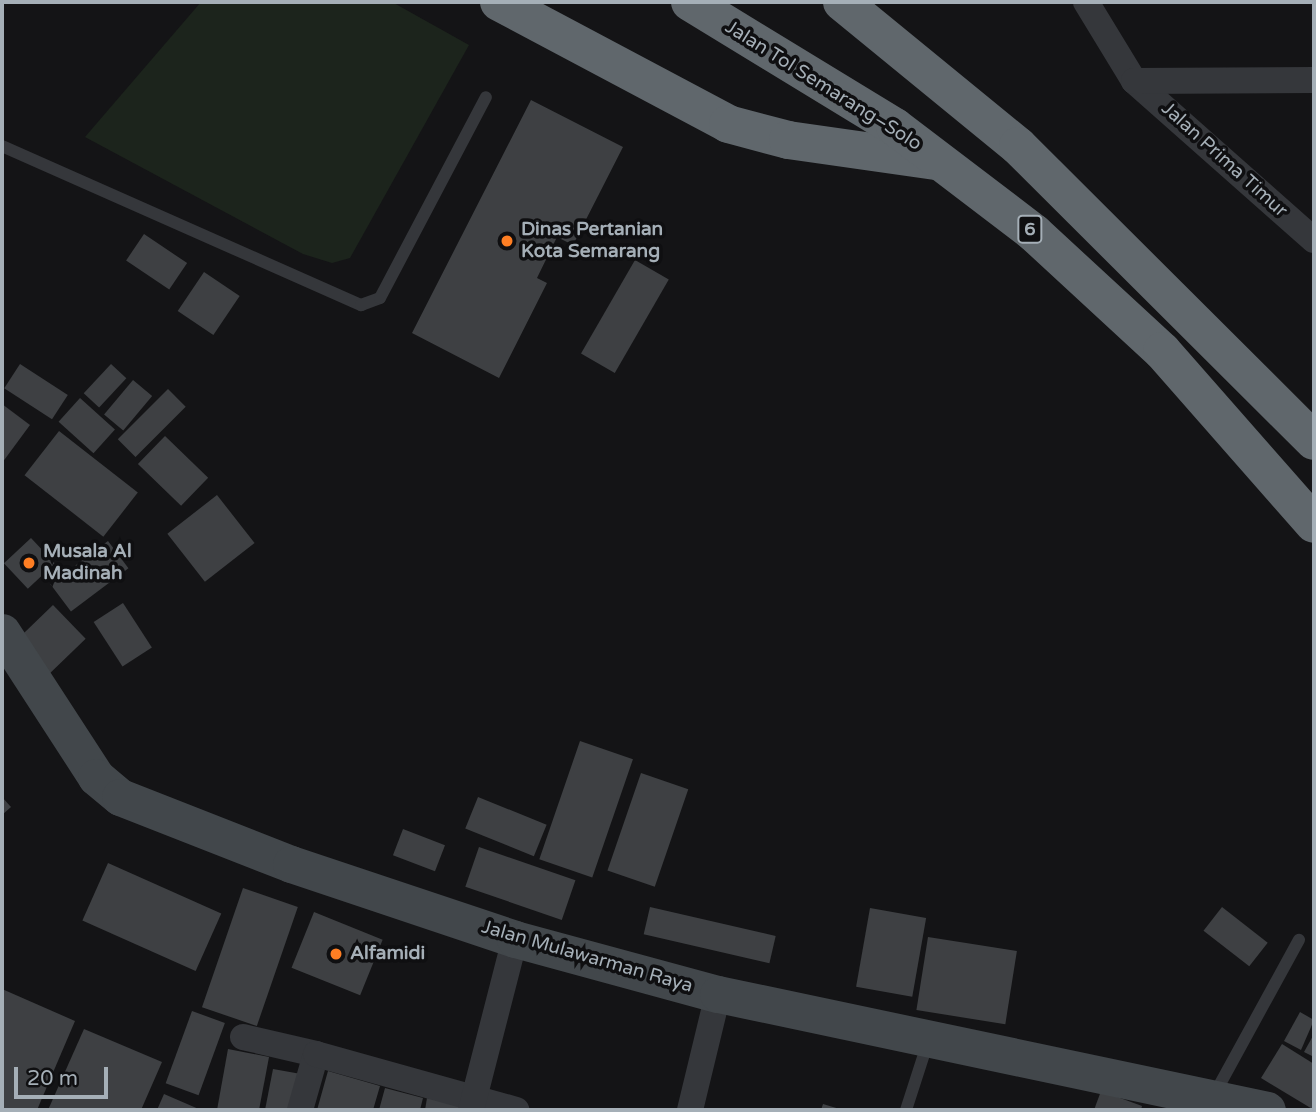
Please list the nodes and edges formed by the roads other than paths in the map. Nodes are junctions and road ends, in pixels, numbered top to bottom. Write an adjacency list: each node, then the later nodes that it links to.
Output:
1 (499, 2): 9 (highway)
2 (690, 2): 9 (highway, Jalan Tol Semarang–Solo / 6)
3 (842, 2): 11 (highway)
4 (1086, 2): 6 (street, Jalan Prima Timur)
5 (1314, 80): 6 (street, Jalan Prima Timur)
6 (1134, 81): 10 (street, Jalan Prima Timur)
7 (486, 97): 8 (lane)
8 (2, 146)
9 (941, 162): 12 (highway, Jalan Tol Semarang–Solo / 6)
10 (1314, 240)
11 (1314, 441)
12 (1314, 524)
13 (2, 632): 14 (main road, Jalan Mulawarman Raya)
14 (515, 939): 16 (main road, Jalan Mulawarman Raya); 21 (street)
15 (1299, 940): 20 (lane)
16 (719, 994): 18 (main road, Jalan Mulawarman Raya); 24 (street)
17 (243, 1037): 19 (street)
18 (929, 1038): 20 (main road, Jalan Mulawarman Raya); 25 (lane)
19 (316, 1054): 21 (street); 22 (street)
20 (1212, 1098): 26 (main road, Jalan Mulawarman Raya)
21 (473, 1103): 23 (street)
22 (300, 1110)
23 (516, 1110)
24 (690, 1110)
25 (906, 1110)
26 (1267, 1110)

